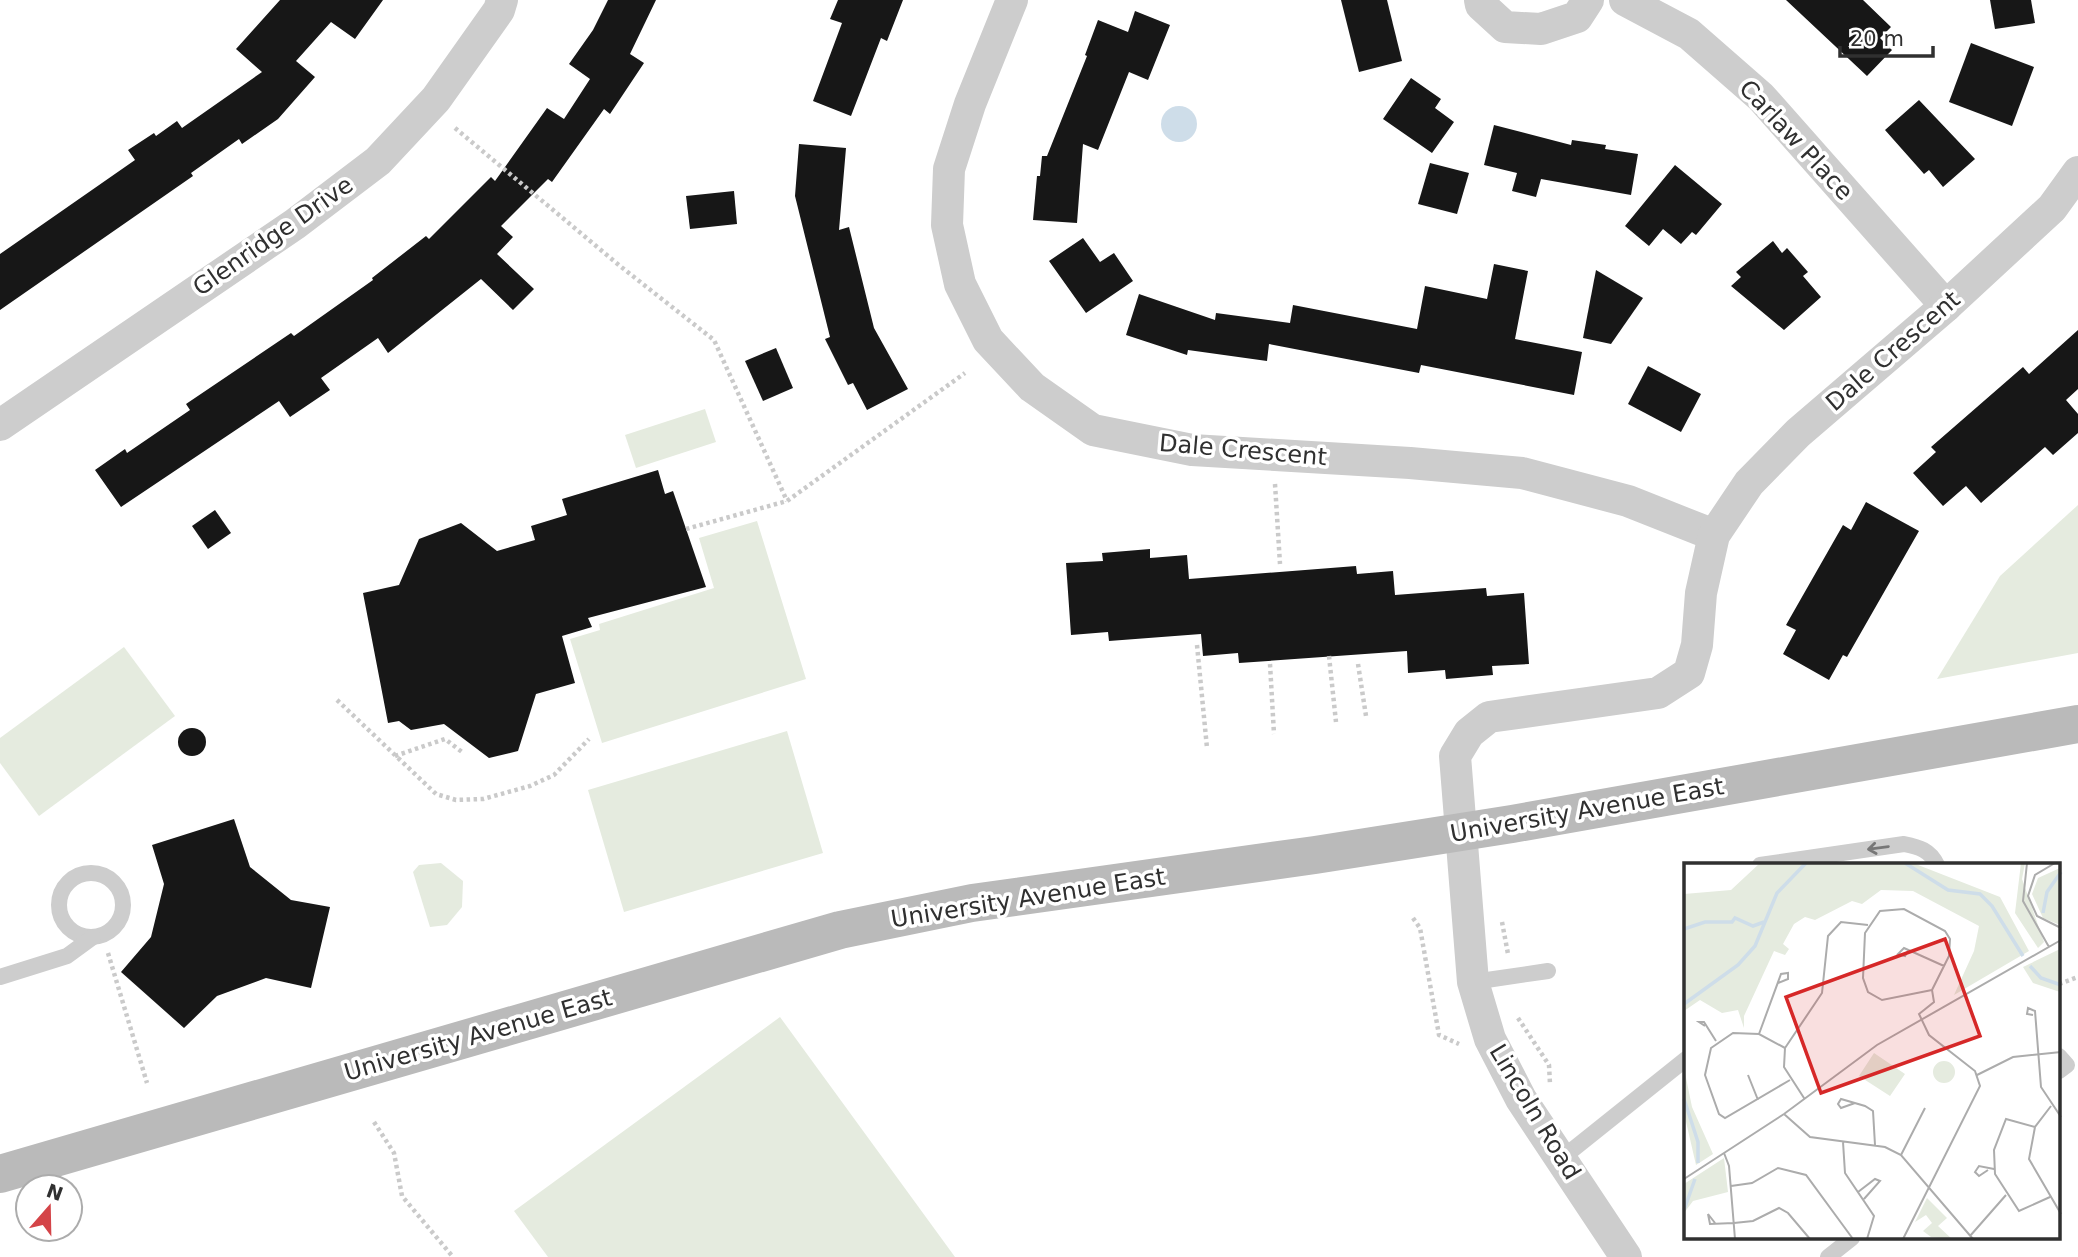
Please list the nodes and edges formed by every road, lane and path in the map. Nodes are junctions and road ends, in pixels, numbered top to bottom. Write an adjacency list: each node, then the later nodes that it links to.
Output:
1 (502, 0): 10 (street, Glenridge Drive)
2 (1012, 0): 11 (street, Dale Crescent)
3 (1480, 0): 4 (street)
4 (1588, 0)
5 (1625, 0): 8 (street, Carlaw Place)
6 (455, 128): 12 (path)
7 (2078, 172): 8 (street, Dale Crescent)
8 (1946, 306): 14 (street, Dale Crescent)
9 (965, 373): 12 (path)
10 (0, 425)
11 (1273, 455): 14 (street, Dale Crescent); 15 (path)
12 (787, 500): 13 (path)
13 (686, 529)
14 (1714, 535): 29 (street, Dale Crescent)
15 (1280, 564)
16 (1197, 645): 26 (path)
17 (1329, 656): 22 (path)
18 (1270, 664): 24 (path)
19 (1358, 664): 21 (path)
20 (337, 700): 28 (path)
21 (1366, 716)
22 (1336, 722)
23 (2078, 724): 29 (main road, University Avenue East)
24 (1274, 734)
25 (589, 739): 28 (path)
26 (1207, 748)
27 (462, 752): 28 (path)
28 (396, 756)
29 (1461, 831): 37 (street, Lincoln Road); 46 (main road, University Avenue East)
30 (1774, 863): 31 (lane, one-way to 30)
31 (1936, 863)
32 (1413, 918): 39 (path)
33 (98, 936): 35 (lane); 43 (path)
34 (1548, 971): 37 (lane)
35 (0, 977)
36 (2078, 977): 38 (path)
37 (1473, 982): 45 (street, Lincoln Road)
38 (2060, 984)
39 (1439, 1035)
40 (2060, 1057): 42 (lane)
41 (1684, 1061): 45 (lane)
42 (2060, 1070)
43 (147, 1083)
44 (374, 1122): 48 (path)
45 (1561, 1159): 49 (street, Lincoln Road)
46 (0, 1174)
47 (1849, 1240): 50 (lane)
48 (453, 1257)
49 (1626, 1257)
50 (1828, 1257)

